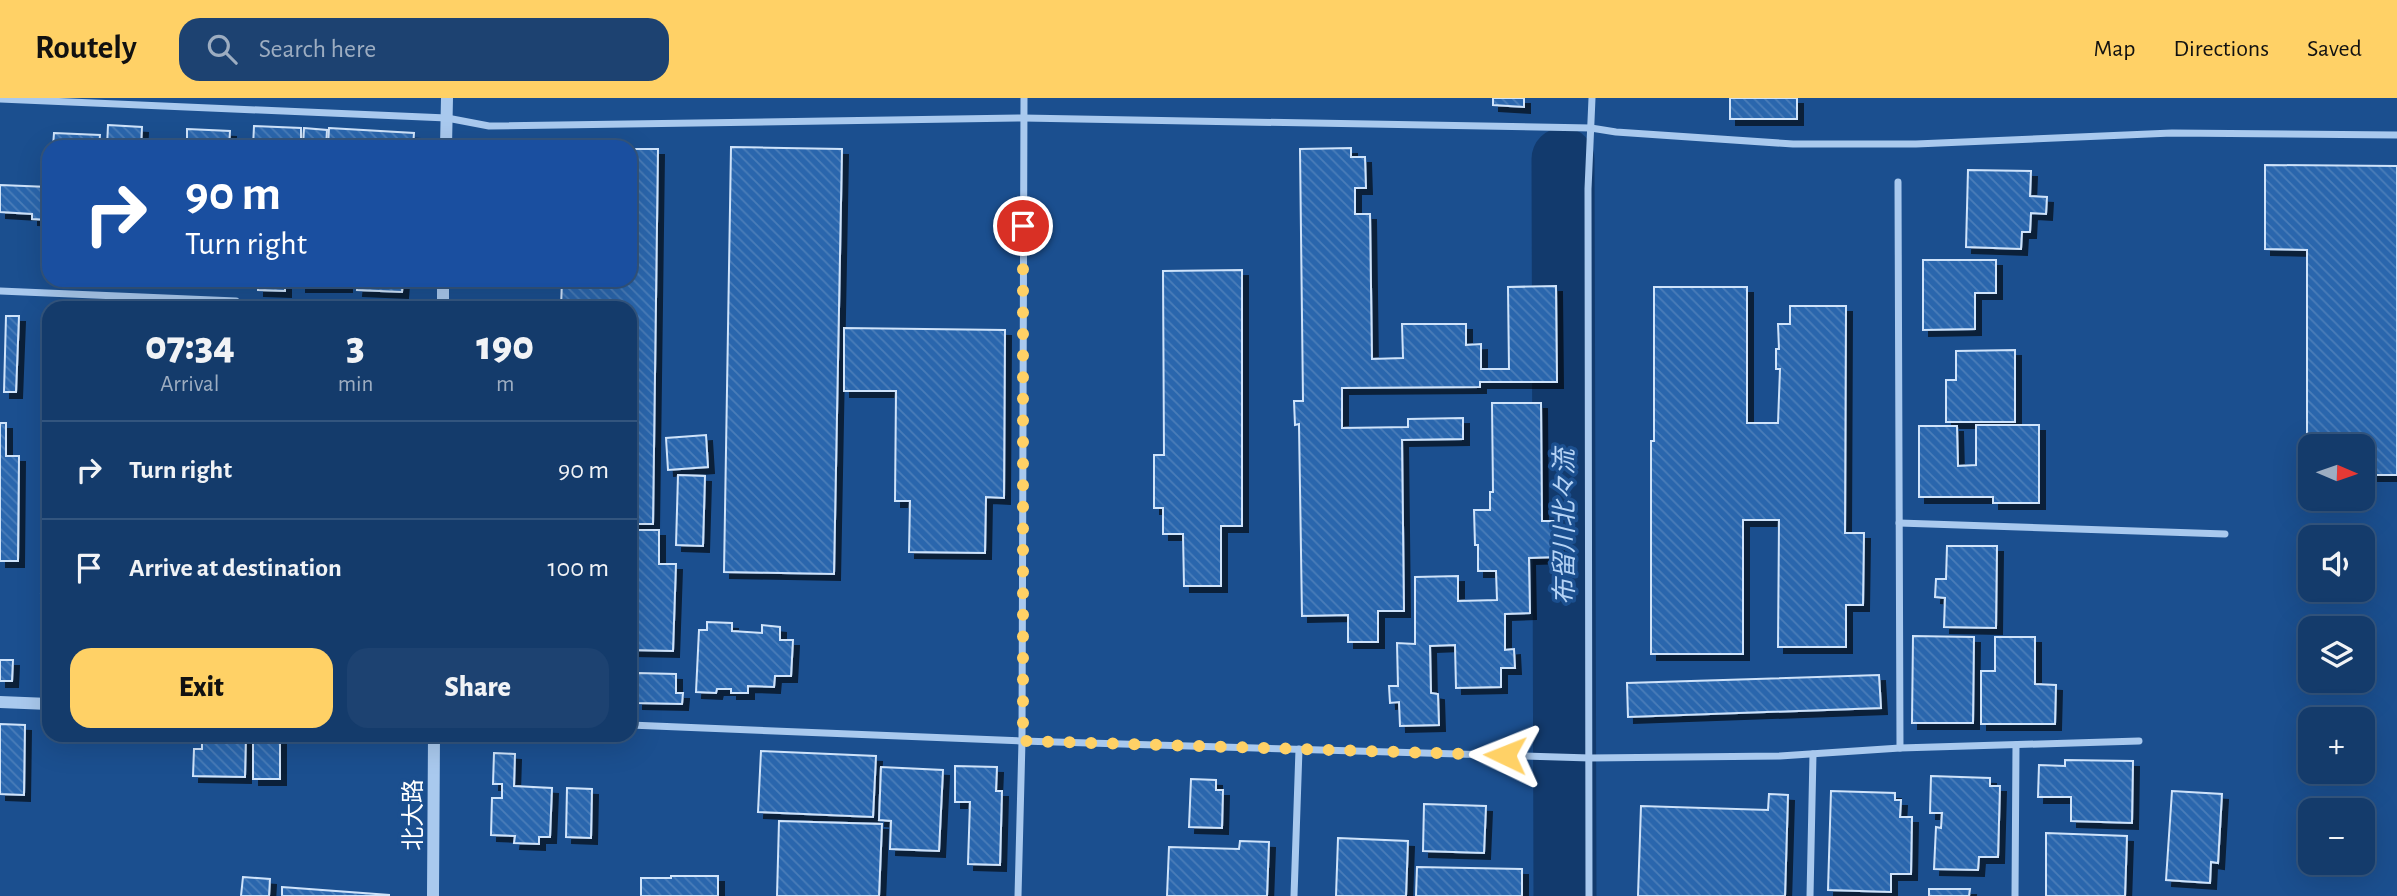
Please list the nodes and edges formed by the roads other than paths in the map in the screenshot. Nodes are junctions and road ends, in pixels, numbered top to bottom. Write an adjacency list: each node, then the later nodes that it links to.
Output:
1 (447, 98): 5 (street)
2 (1024, 98): 6 (street)
3 (1592, 98): 7 (street)
4 (0, 99): 5 (street)
5 (447, 118): 6 (street); 9 (street)
6 (1023, 118): 7 (street); 18 (street)
7 (1591, 128): 8 (street); 25 (street)
8 (2397, 135)
9 (446, 140)
10 (1898, 182): 13 (street)
11 (0, 291): 12 (street)
12 (236, 301)
13 (1899, 523): 14 (street); 22 (street)
14 (2225, 534)
15 (0, 702): 16 (street)
16 (42, 704)
17 (637, 725): 18 (street)
18 (1023, 741): 23 (street); 27 (street)
19 (2139, 741): 21 (street)
20 (435, 742): 26 (street, 北大路)
21 (2016, 745): 22 (street); 31 (street)
22 (1900, 748): 24 (street)
23 (1298, 749): 25 (street); 28 (street)
24 (1813, 754): 25 (street); 30 (street)
25 (1590, 758): 29 (street)
26 (433, 896)
27 (1018, 896)
28 (1294, 896)
29 (1589, 896)
30 (1810, 896)
31 (2015, 896)

